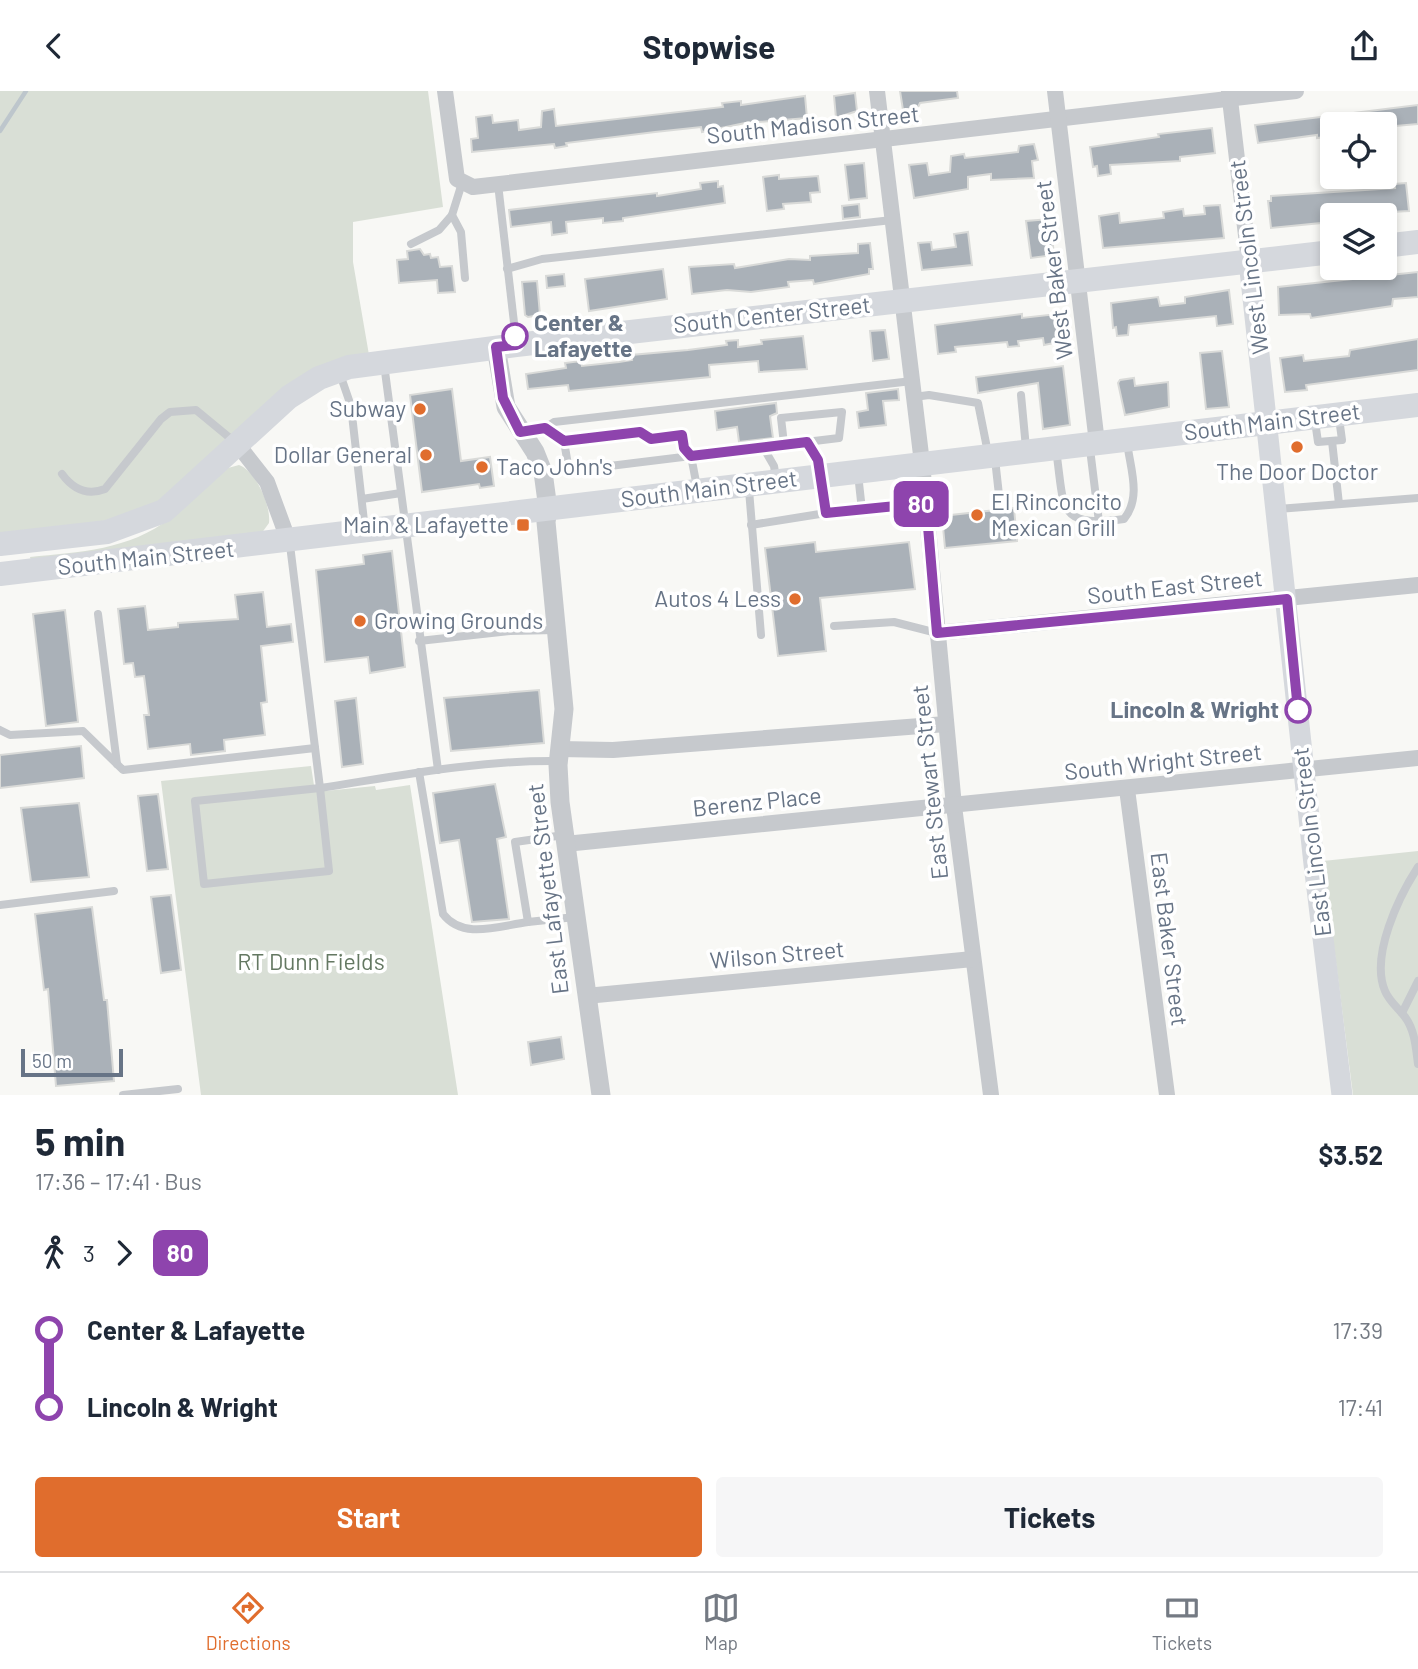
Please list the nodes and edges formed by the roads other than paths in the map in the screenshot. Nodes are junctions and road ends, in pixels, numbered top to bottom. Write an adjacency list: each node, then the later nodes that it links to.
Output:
1 (444, 91): 8 (street)
2 (877, 91): 7 (street, East Stewart Street)
3 (1055, 91): 6 (street, West Baker Street)
4 (1296, 91): 5 (street, South Madison Street)
5 (1230, 95): 6 (street, South Madison Street); 16 (street, West Lincoln Street)
6 (1059, 119): 7 (street, South Madison Street); 19 (street, West Baker Street)
7 (883, 140): 9 (street, South Madison Street); 11 (street, East Stewart Street)
8 (462, 183): 9 (street, South Madison Street); 10 (lane)
9 (498, 184): 17 (lane)
10 (452, 215): 13 (lane); 18 (lane)
11 (892, 220): 17 (lane); 20 (street, East Stewart Street)
12 (1418, 242): 14 (main road)
13 (411, 244)
14 (1397, 244)
15 (1320, 253): 16 (main road, South Center Street)
16 (1249, 261): 19 (main road, South Center Street); 31 (main road, West Lincoln Street)
17 (507, 269): 21 (lane)
18 (465, 278)
19 (1078, 282): 20 (main road, South Center Street); 38 (street, West Baker Street)
20 (902, 301): 21 (main road, South Center Street); 24 (street, East Stewart Street)
21 (506, 346): 22 (main road, South Center Street); 33 (street, East Lafayette Street)
22 (384, 361): 23 (main road, South Center Street); 26 (lane)
23 (339, 371): 28 (lane); 40 (main road, South Center Street)
24 (913, 389): 32 (lane); 44 (lane); 46 (street, East Stewart Street)
25 (1021, 395): 43 (lane)
26 (390, 405): 28 (lane); 53 (lane)
27 (1418, 405): 29 (main road, South Main Street)
28 (352, 411): 56 (lane)
29 (1339, 415): 30 (main road, South Main Street); 36 (lane)
30 (1314, 417): 31 (main road, South Main Street); 36 (lane)
31 (1268, 422): 34 (main road, South Main Street); 60 (main road, East Lincoln Street)
32 (545, 428): 33 (lane); 35 (lane)
33 (520, 432): 59 (street, East Lafayette Street)
34 (1127, 439): 38 (main road, South Main Street); 63 (lane)
35 (564, 441): 45 (lane); 45 (lane)
36 (1332, 441): 58 (lane)
37 (807, 442): 39 (lane); 39 (lane); 49 (lane)
38 (1093, 443): 42 (main road, South Main Street); 63 (lane)
39 (784, 444): 41 (lane)
40 (239, 445): 48 (lane); 67 (street); 68 (main road, South Main Street)
41 (764, 447): 45 (lane); 50 (lane)
42 (1056, 447): 43 (main road, South Main Street); 63 (lane)
43 (1026, 451): 44 (main road, South Main Street)
44 (991, 455): 46 (main road, South Main Street); 54 (lane)
45 (691, 456): 52 (lane)
46 (922, 463): 47 (main road, South Main Street); 57 (street, East Stewart Street)
47 (858, 471): 49 (main road, South Main Street); 61 (lane)
48 (62, 474)
49 (821, 475): 50 (main road, South Main Street); 62 (lane)
50 (777, 481): 51 (main road, South Main Street)
51 (748, 484): 52 (main road, South Main Street); 64 (lane)
52 (698, 490): 59 (main road, South Main Street)
53 (401, 493): 56 (lane); 65 (lane)
54 (999, 495)
55 (1418, 498): 58 (lane)
56 (362, 499): 66 (lane)
57 (926, 503): 61 (lane); 75 (street, East Stewart Street)
58 (1339, 504): 60 (lane)
59 (548, 509): 65 (main road, South Main Street); 74 (street, East Lafayette Street)
60 (1278, 509): 71 (main road, East Lincoln Street)
61 (862, 510): 62 (lane)
62 (826, 513): 64 (lane)
63 (1099, 522)
64 (751, 525): 76 (lane)
65 (405, 527): 66 (main road, South Main Street); 77 (lane)
66 (365, 532): 67 (main road, South Main Street)
67 (289, 542): 69 (main road, South Main Street); 80 (lane)
68 (0, 544)
69 (0, 574)
70 (1418, 585): 71 (street, South East Street)
71 (1287, 599): 75 (street, South East Street); 84 (main road, East Lincoln Street)
72 (98, 614): 83 (lane)
73 (834, 626): 75 (lane)
74 (558, 630): 77 (lane); 81 (street, East Lafayette Street)
75 (937, 633): 78 (street, East Stewart Street)
76 (761, 635)
77 (419, 641): 85 (lane)
78 (946, 724): 81 (street); 89 (street, East Stewart Street)
79 (0, 730): 83 (lane)
80 (315, 748): 83 (lane); 87 (lane)
81 (559, 755): 85 (lane); 90 (street, East Lafayette Street)
82 (1418, 758): 84 (street, South Wright Street)
83 (117, 765)
84 (1303, 769): 88 (street, South Wright Street); 106 (main road, East Lincoln Street)
85 (438, 770): 86 (lane)
86 (419, 772): 87 (lane); 95 (lane)
87 (320, 788): 87 (lane)
88 (1127, 789): 89 (street, South Wright Street); 105 (street, East Baker Street)
89 (954, 806): 90 (street, Berenz Place); 96 (street, East Stewart Street)
90 (564, 839): 94 (street, East Lafayette Street); 95 (lane)
91 (1418, 867): 99 (lane)
92 (114, 891): 93 (lane)
93 (0, 905)
94 (575, 917): 95 (lane); 98 (street, East Lafayette Street)
95 (527, 922)
96 (974, 959): 98 (street, Wilson Street); 104 (street, East Stewart Street)
97 (1418, 981): 99 (lane)
98 (586, 996): 103 (street, East Lafayette Street)
99 (1402, 1013): 100 (lane)
100 (1418, 1064)
101 (178, 1089): 102 (lane)
102 (123, 1095)
103 (601, 1095)
104 (991, 1095)
105 (1167, 1095)
106 (1342, 1095)

